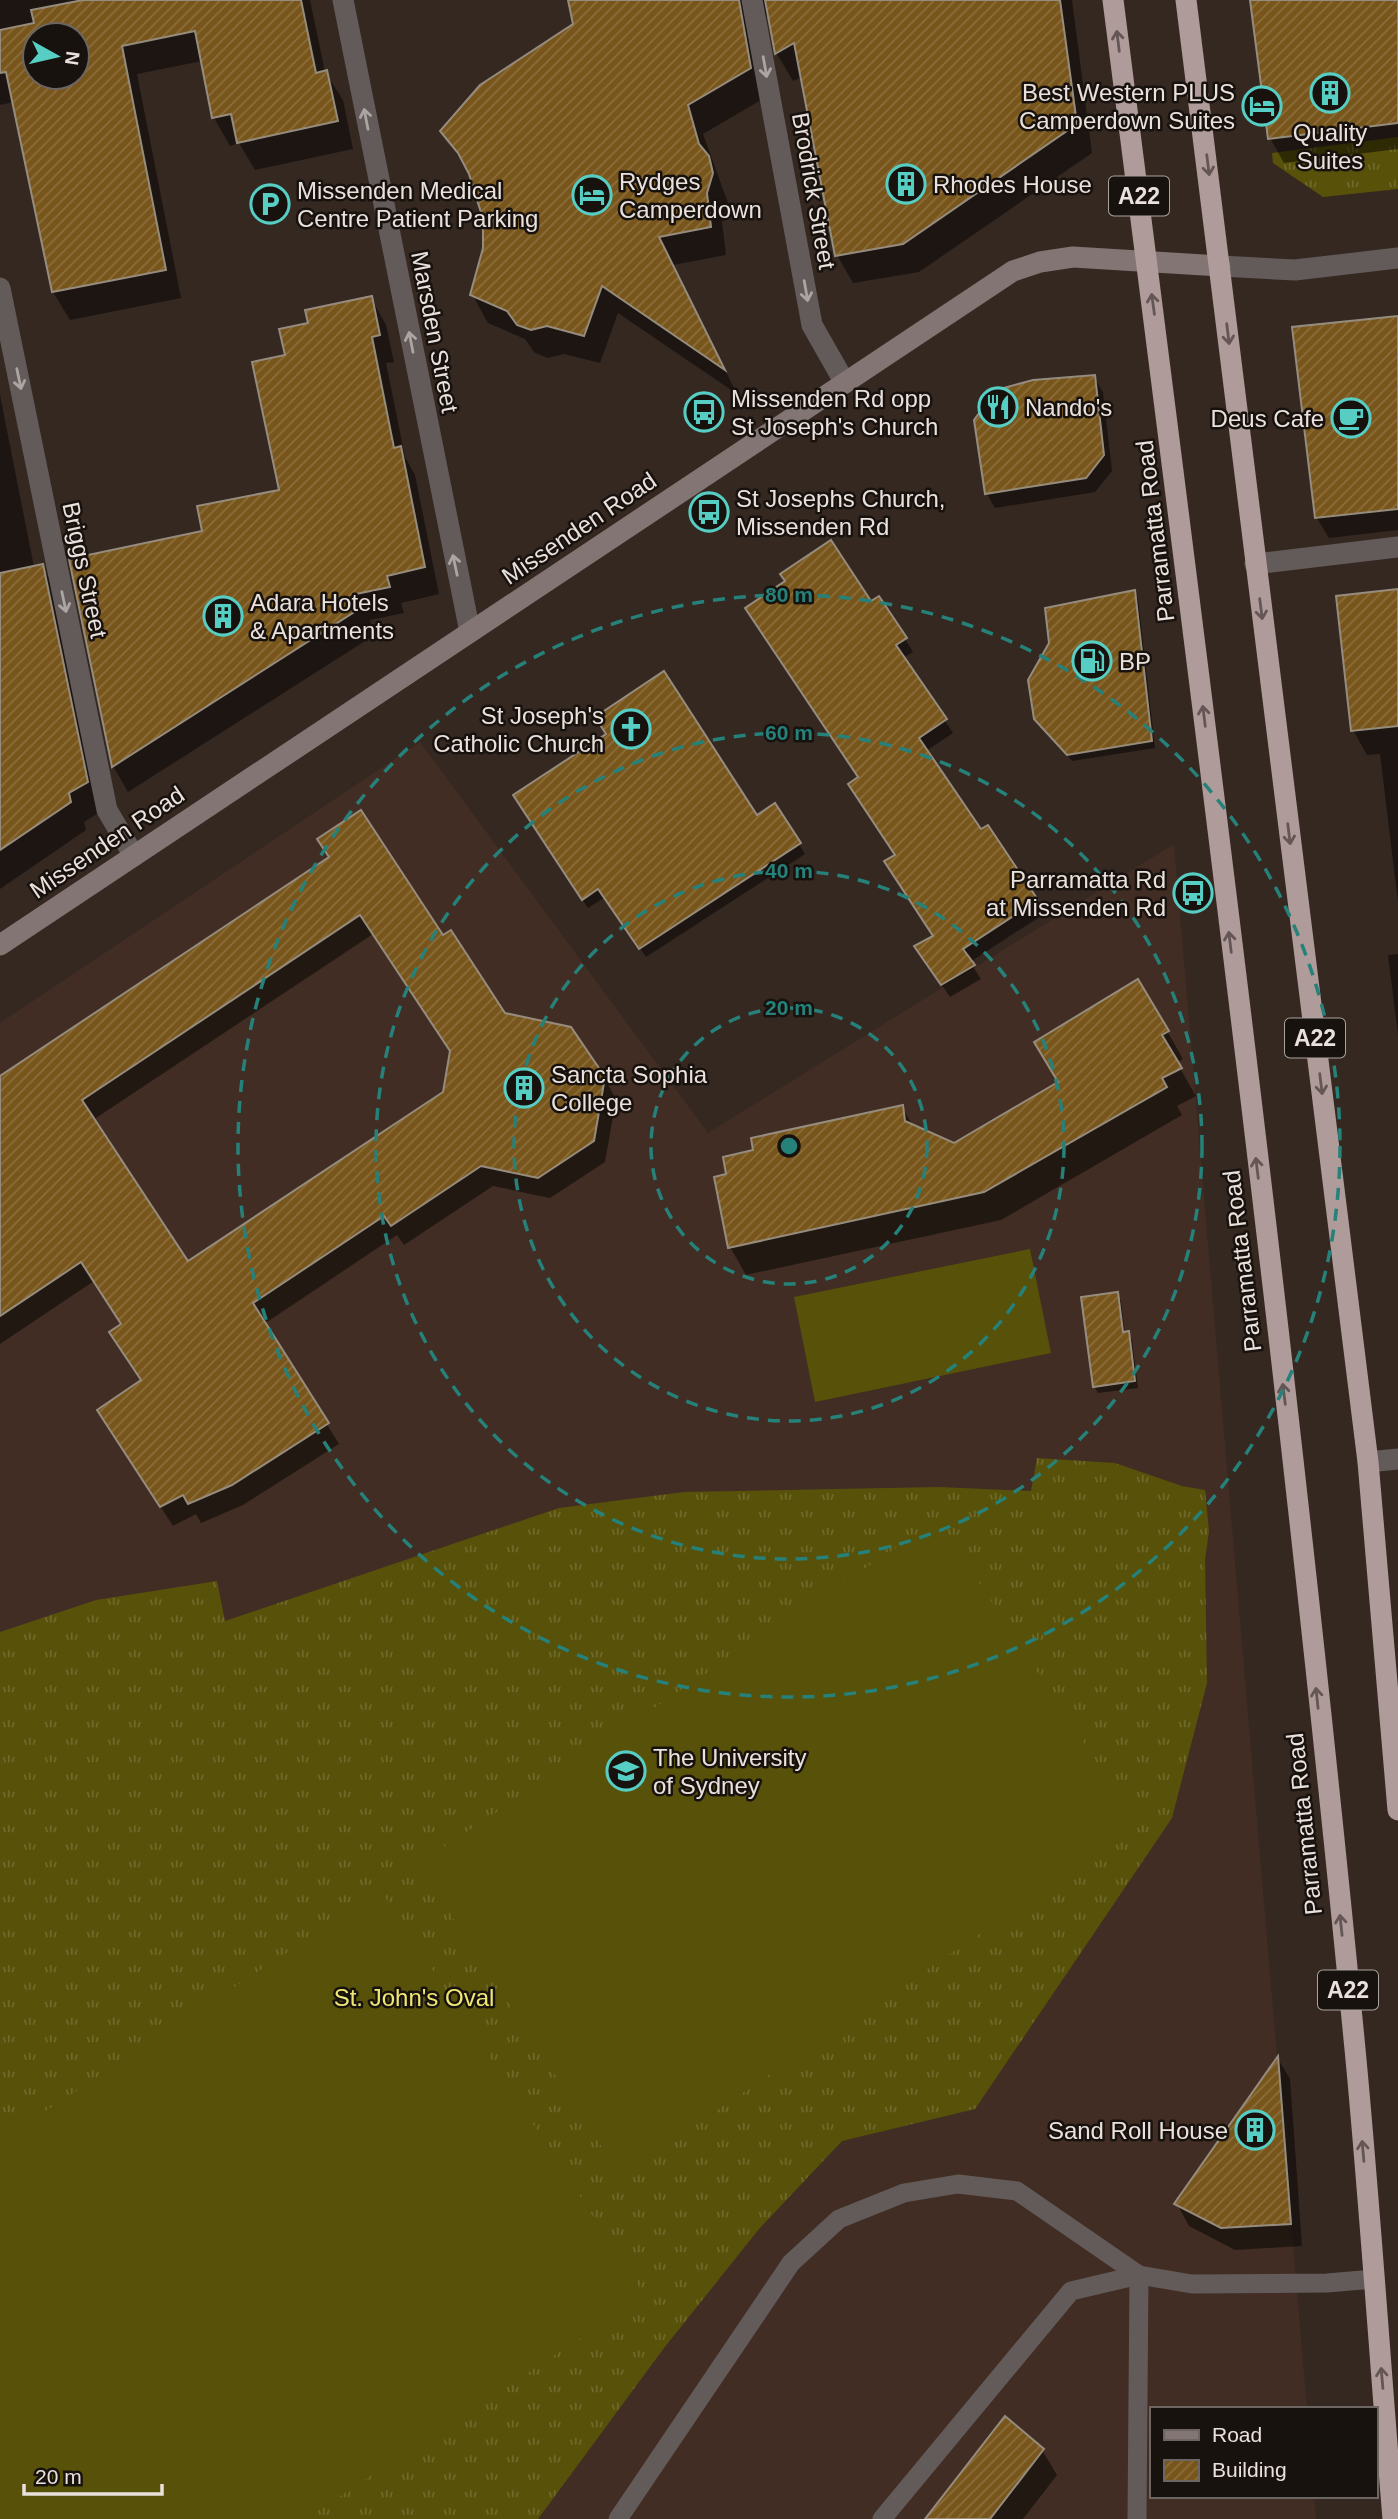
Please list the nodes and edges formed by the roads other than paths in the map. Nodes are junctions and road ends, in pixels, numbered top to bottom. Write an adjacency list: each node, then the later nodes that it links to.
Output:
1 (343, 0): 12 (street, Marsden Street, one-way to 1)
2 (752, 0): 9 (street, Brodrick Street, one-way to 9)
3 (1113, 0): 6 (highway, Parramatta Road / A22, one-way to 3)
4 (1186, 0): 7 (highway, A22, one-way to 7)
5 (1398, 258): 7 (street)
6 (1148, 261): 7 (street, Missenden Road); 9 (street, Missenden Road); 19 (highway, Parramatta Road / A22, one-way to 6)
7 (1220, 266): 11 (highway, A22, one-way to 11)
8 (0, 288): 13 (street, Briggs Street, one-way to 13)
9 (845, 383): 12 (street, Missenden Road)
10 (1398, 547): 11 (street)
11 (1255, 564): 16 (highway, A22, one-way to 16)
12 (470, 632): 13 (street, Missenden Road)
13 (134, 856): 14 (street, Missenden Road)
14 (0, 945)
15 (1398, 1459): 16 (street)
16 (1368, 1462): 17 (highway, A22)
17 (1398, 1810)
18 (1139, 2275): 19 (lane); 20 (lane); 21 (lane); 22 (lane)
19 (1374, 2279): 23 (highway, Parramatta Road / A22, one-way to 19)
20 (618, 2519)
21 (882, 2519)
22 (1137, 2519)
23 (1393, 2519)

